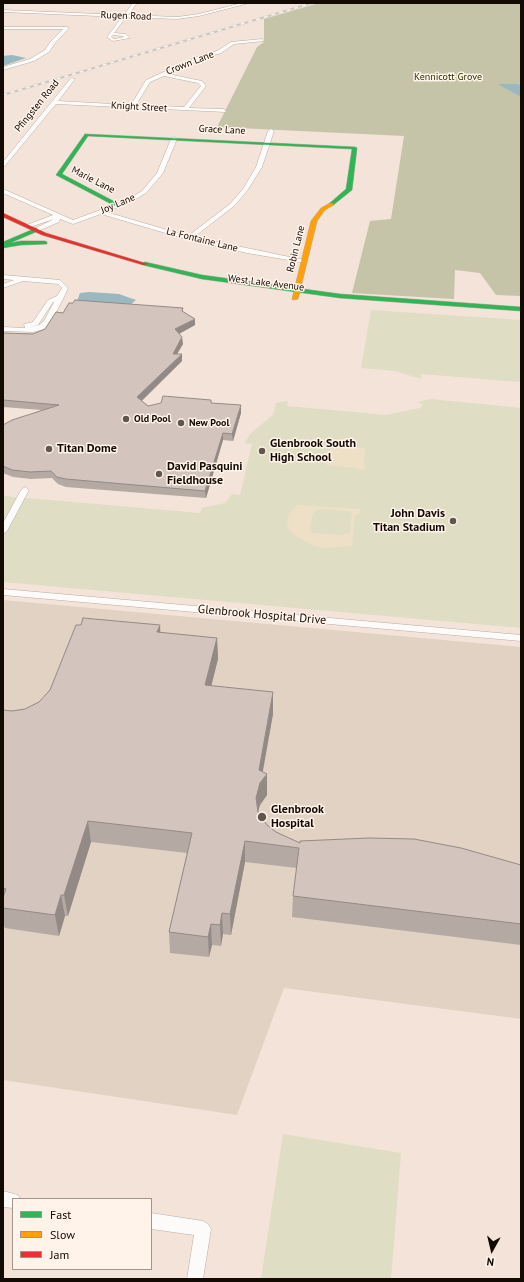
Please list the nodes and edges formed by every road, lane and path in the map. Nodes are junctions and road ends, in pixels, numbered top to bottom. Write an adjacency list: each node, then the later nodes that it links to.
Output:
1 (135, 3): 7 (street)
2 (247, 3): 7 (street, Rugen Road)
3 (18, 7): 5 (street)
4 (3, 12): 5 (street, Rugen Road)
5 (13, 12): 6 (street, Rugen Road)
6 (80, 15): 7 (street, Rugen Road); 8 (street)
7 (125, 16): 12 (street)
8 (76, 20)
9 (71, 24): 11 (street)
10 (3, 28): 11 (street)
11 (67, 28): 14 (street)
12 (112, 34)
13 (262, 40): 15 (street, Crown Lane)
14 (3, 70)
15 (162, 74): 18 (street, Crown Lane); 19 (street)
16 (73, 79): 17 (street, Pfingsten Road)
17 (55, 102): 18 (street, Knight Street); 26 (street, Pfingsten Road)
18 (132, 106): 19 (street, Knight Street)
19 (185, 109): 20 (street, Knight Street)
20 (224, 111)
21 (270, 130): 24 (street)
22 (87, 135): 23 (main road, Grace Lane); 28 (main road, Marie Lane)
23 (174, 139): 24 (main road, Grace Lane); 28 (street, Joy Lane)
24 (266, 144): 25 (main road, Grace Lane); 37 (street)
25 (355, 148): 41 (main road, Robin Lane)
26 (3, 166)
27 (3, 191): 31 (street)
28 (117, 205): 29 (street, Joy Lane)
29 (102, 212): 31 (street, Joy Lane); 37 (street, La Fontaine Lane)
30 (3, 215): 35 (main road)
31 (57, 216): 33 (street); 35 (street)
32 (3, 224): 34 (main road, West Lake Avenue)
33 (36, 230): 35 (main road, West Lake Avenue); 46 (main road, West Lake Avenue)
34 (16, 231): 35 (main road, West Lake Avenue); 36 (main road)
35 (26, 231): 38 (main road, West Lake Avenue); 39 (main road)
36 (3, 236)
37 (190, 238): 41 (street, La Fontaine Lane)
38 (46, 243): 39 (main road); 40 (main road, West Lake Avenue)
39 (3, 245)
40 (59, 248)
41 (304, 262): 46 (main road, Robin Lane)
42 (147, 274): 46 (main road, West Lake Avenue)
43 (3, 277): 44 (street)
44 (24, 279): 45 (street); 47 (street)
45 (3, 286)
46 (296, 295): 48 (main road, West Lake Avenue); 49 (main road, West Lake Avenue)
47 (61, 297): 50 (street); 51 (street)
48 (521, 309)
49 (521, 315)
50 (3, 324)
51 (3, 329)
52 (25, 490): 53 (street)
53 (3, 531)
54 (3, 592): 55 (street, Glenbrook Hospital Drive)
55 (521, 638)
56 (152, 1221): 57 (street)
57 (195, 1279)

